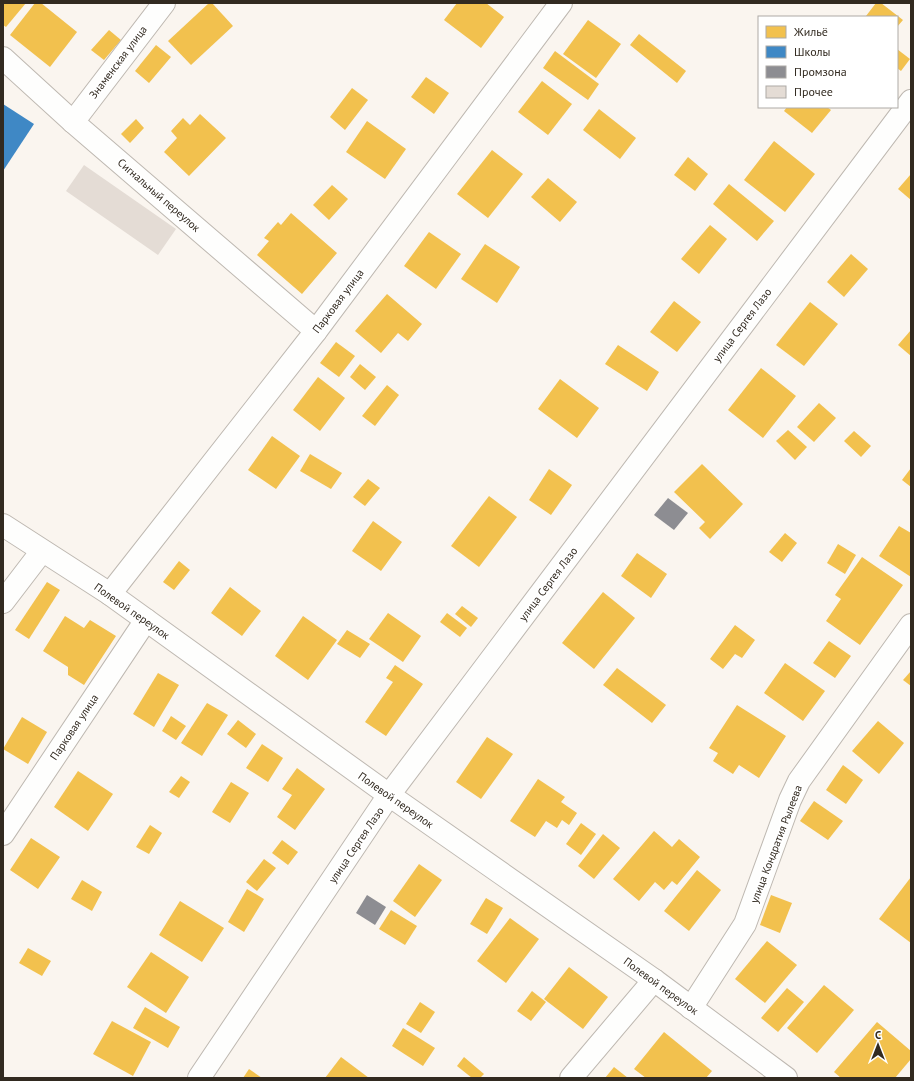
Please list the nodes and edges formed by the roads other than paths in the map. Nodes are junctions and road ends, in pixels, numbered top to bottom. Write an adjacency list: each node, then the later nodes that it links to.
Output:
1 (164, 3): 5 (street, Знаменская улица)
2 (561, 3): 6 (street, Парковая улица)
3 (3, 58): 5 (street, Сигнальный переулок)
4 (911, 101): 13 (street, улица Сергея Лазо)
5 (73, 122): 6 (street, Сигнальный переулок)
6 (316, 331): 9 (street, Парковая улица)
7 (3, 525): 8 (street, Полевой переулок)
8 (42, 551): 9 (street, Полевой переулок); 10 (street)
9 (110, 594): 11 (street, Полевой переулок)
10 (3, 602)
11 (146, 620): 13 (street, Полевой переулок); 14 (street, Парковая улица)
12 (911, 625): 16 (street, улица Кондратия Рылеева)
13 (389, 795): 15 (street, Полевой переулок); 17 (street, улица Сергея Лазо)
14 (3, 834)
15 (654, 980): 16 (street, Полевой переулок); 18 (street)
16 (691, 1008): 19 (street, Полевой переулок)
17 (199, 1078)
18 (572, 1078)
19 (786, 1078)

